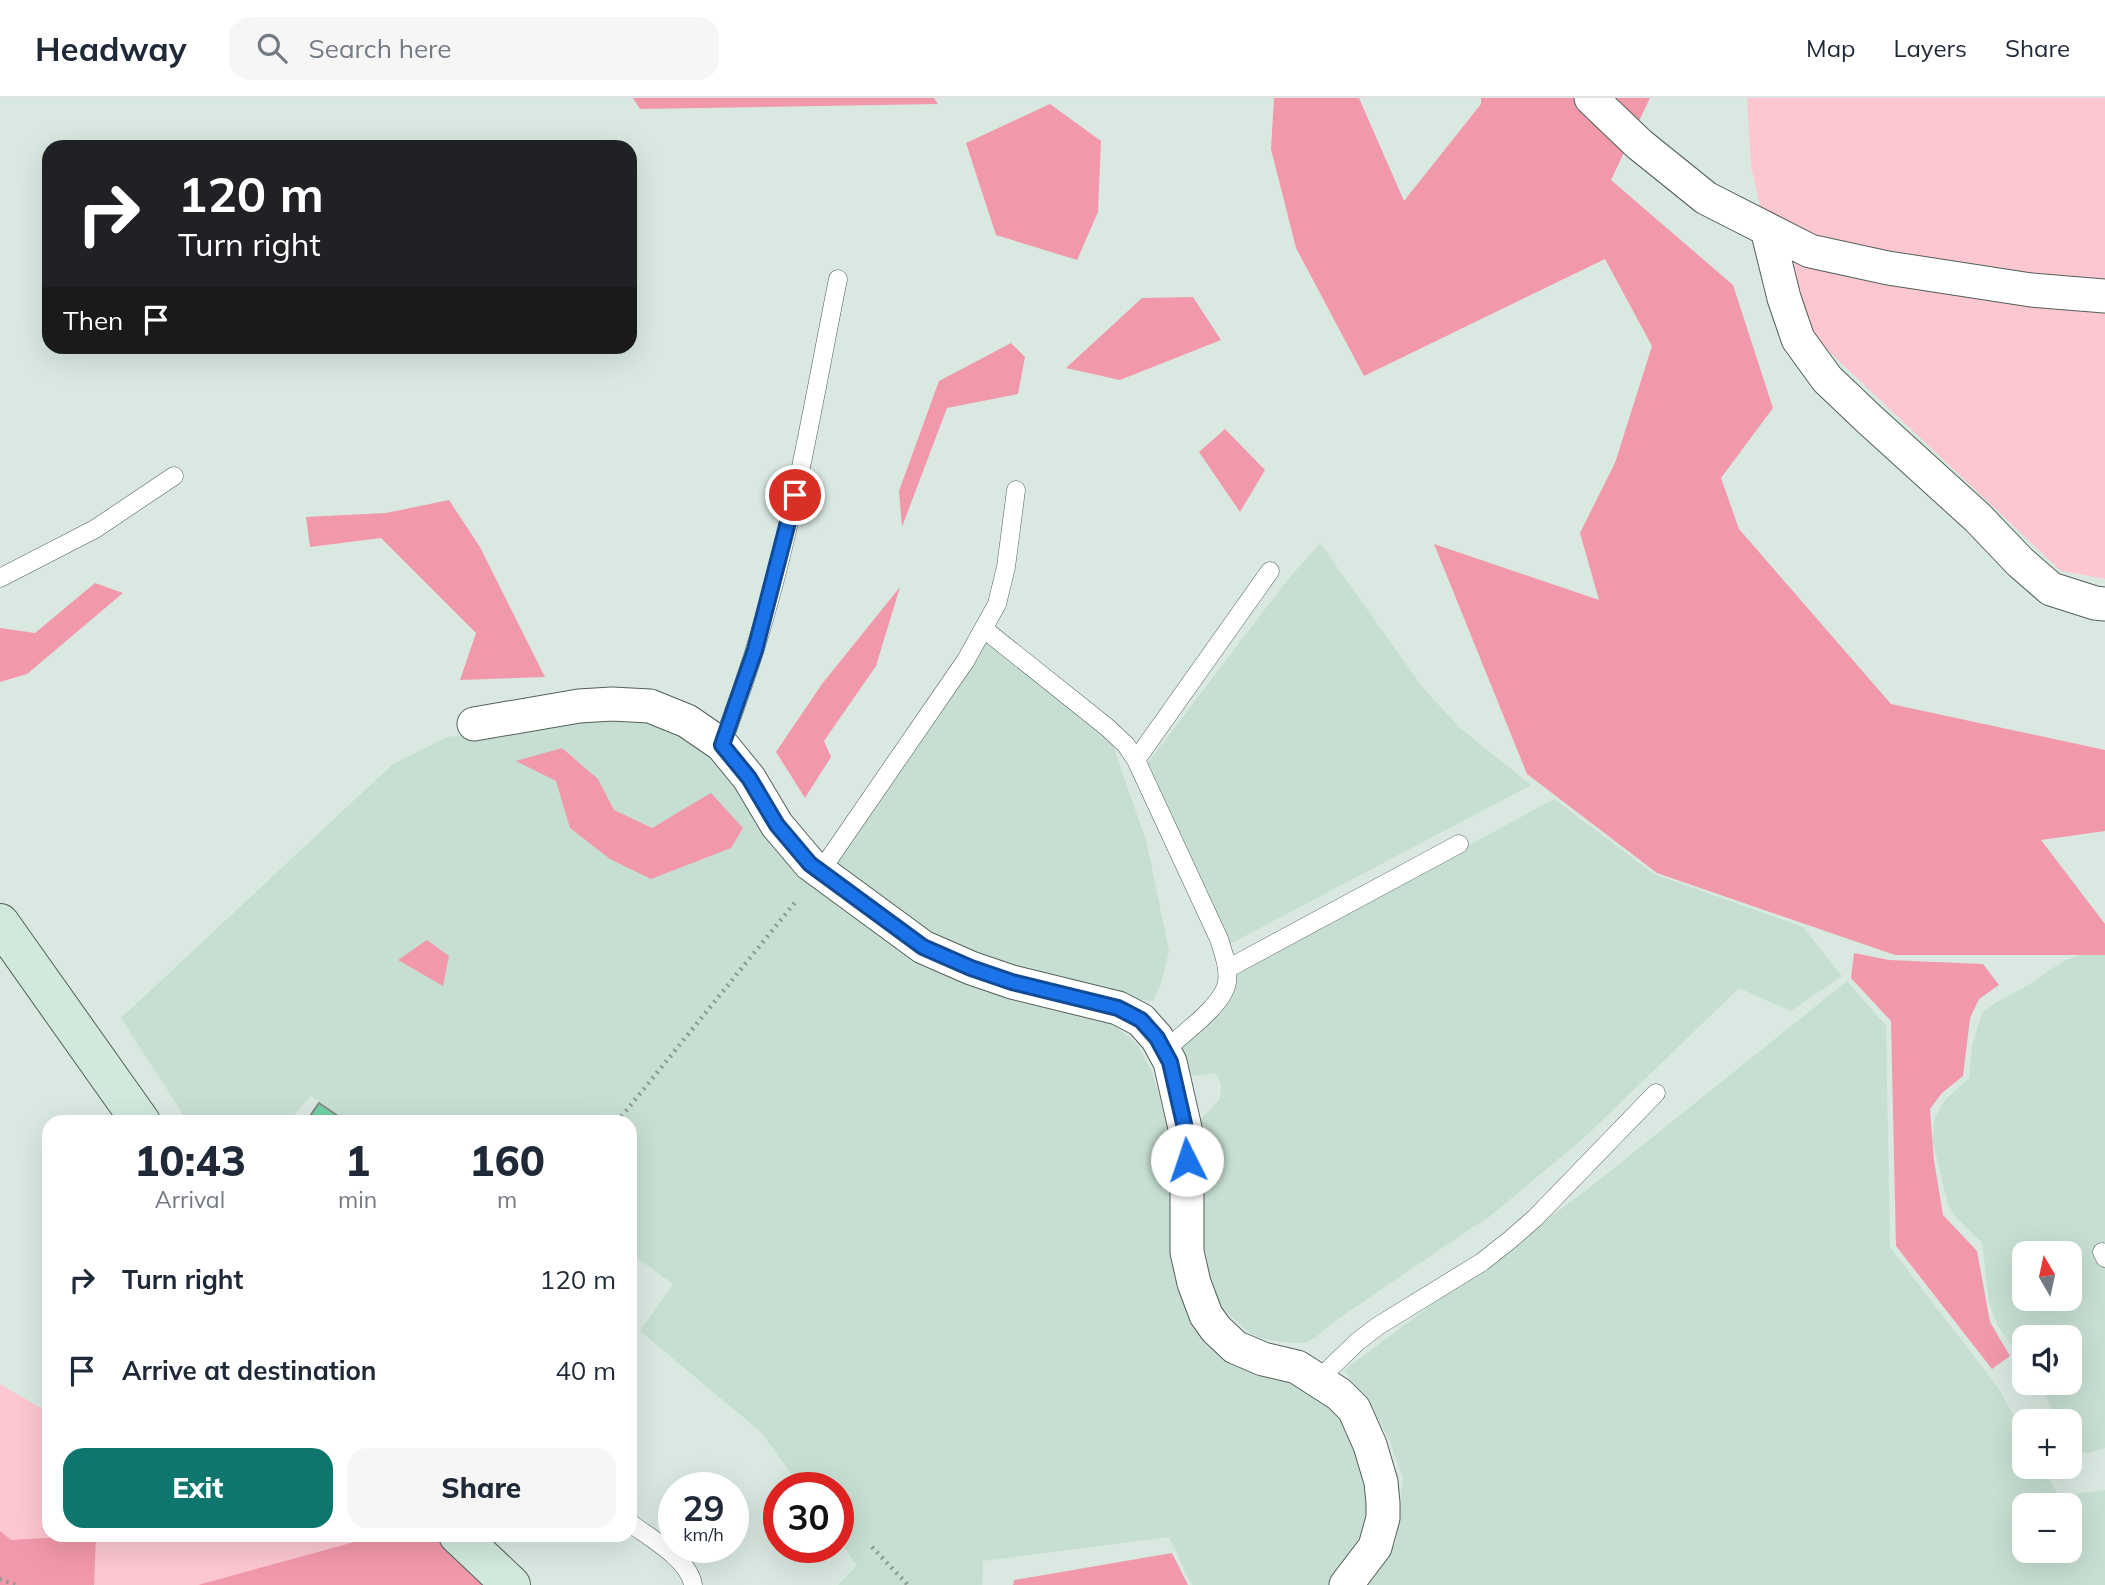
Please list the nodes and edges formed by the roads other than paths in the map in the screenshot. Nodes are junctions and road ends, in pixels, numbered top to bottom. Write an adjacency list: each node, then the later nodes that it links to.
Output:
1 (1591, 98): 2 (street)
2 (1768, 229): 4 (street); 9 (street)
3 (838, 279): 12 (lane)
4 (2105, 296)
5 (174, 476): 8 (lane)
6 (1016, 490): 10 (lane)
7 (1270, 572): 13 (lane)
8 (0, 578)
9 (2105, 604)
10 (984, 629): 13 (lane); 15 (lane)
11 (474, 724): 12 (street)
12 (722, 745): 15 (street)
13 (1136, 760): 17 (lane)
14 (1459, 844): 17 (lane)
15 (820, 872): 18 (street)
16 (0, 923): 20 (main road)
17 (1227, 969): 18 (lane)
18 (1164, 1051): 21 (street)
19 (1656, 1093): 21 (lane)
20 (137, 1115)
21 (1319, 1379): 26 (street)
22 (637, 1527): 25 (lane)
23 (465, 1542): 24 (main road)
24 (511, 1585)
25 (693, 1585)
26 (1346, 1585)

